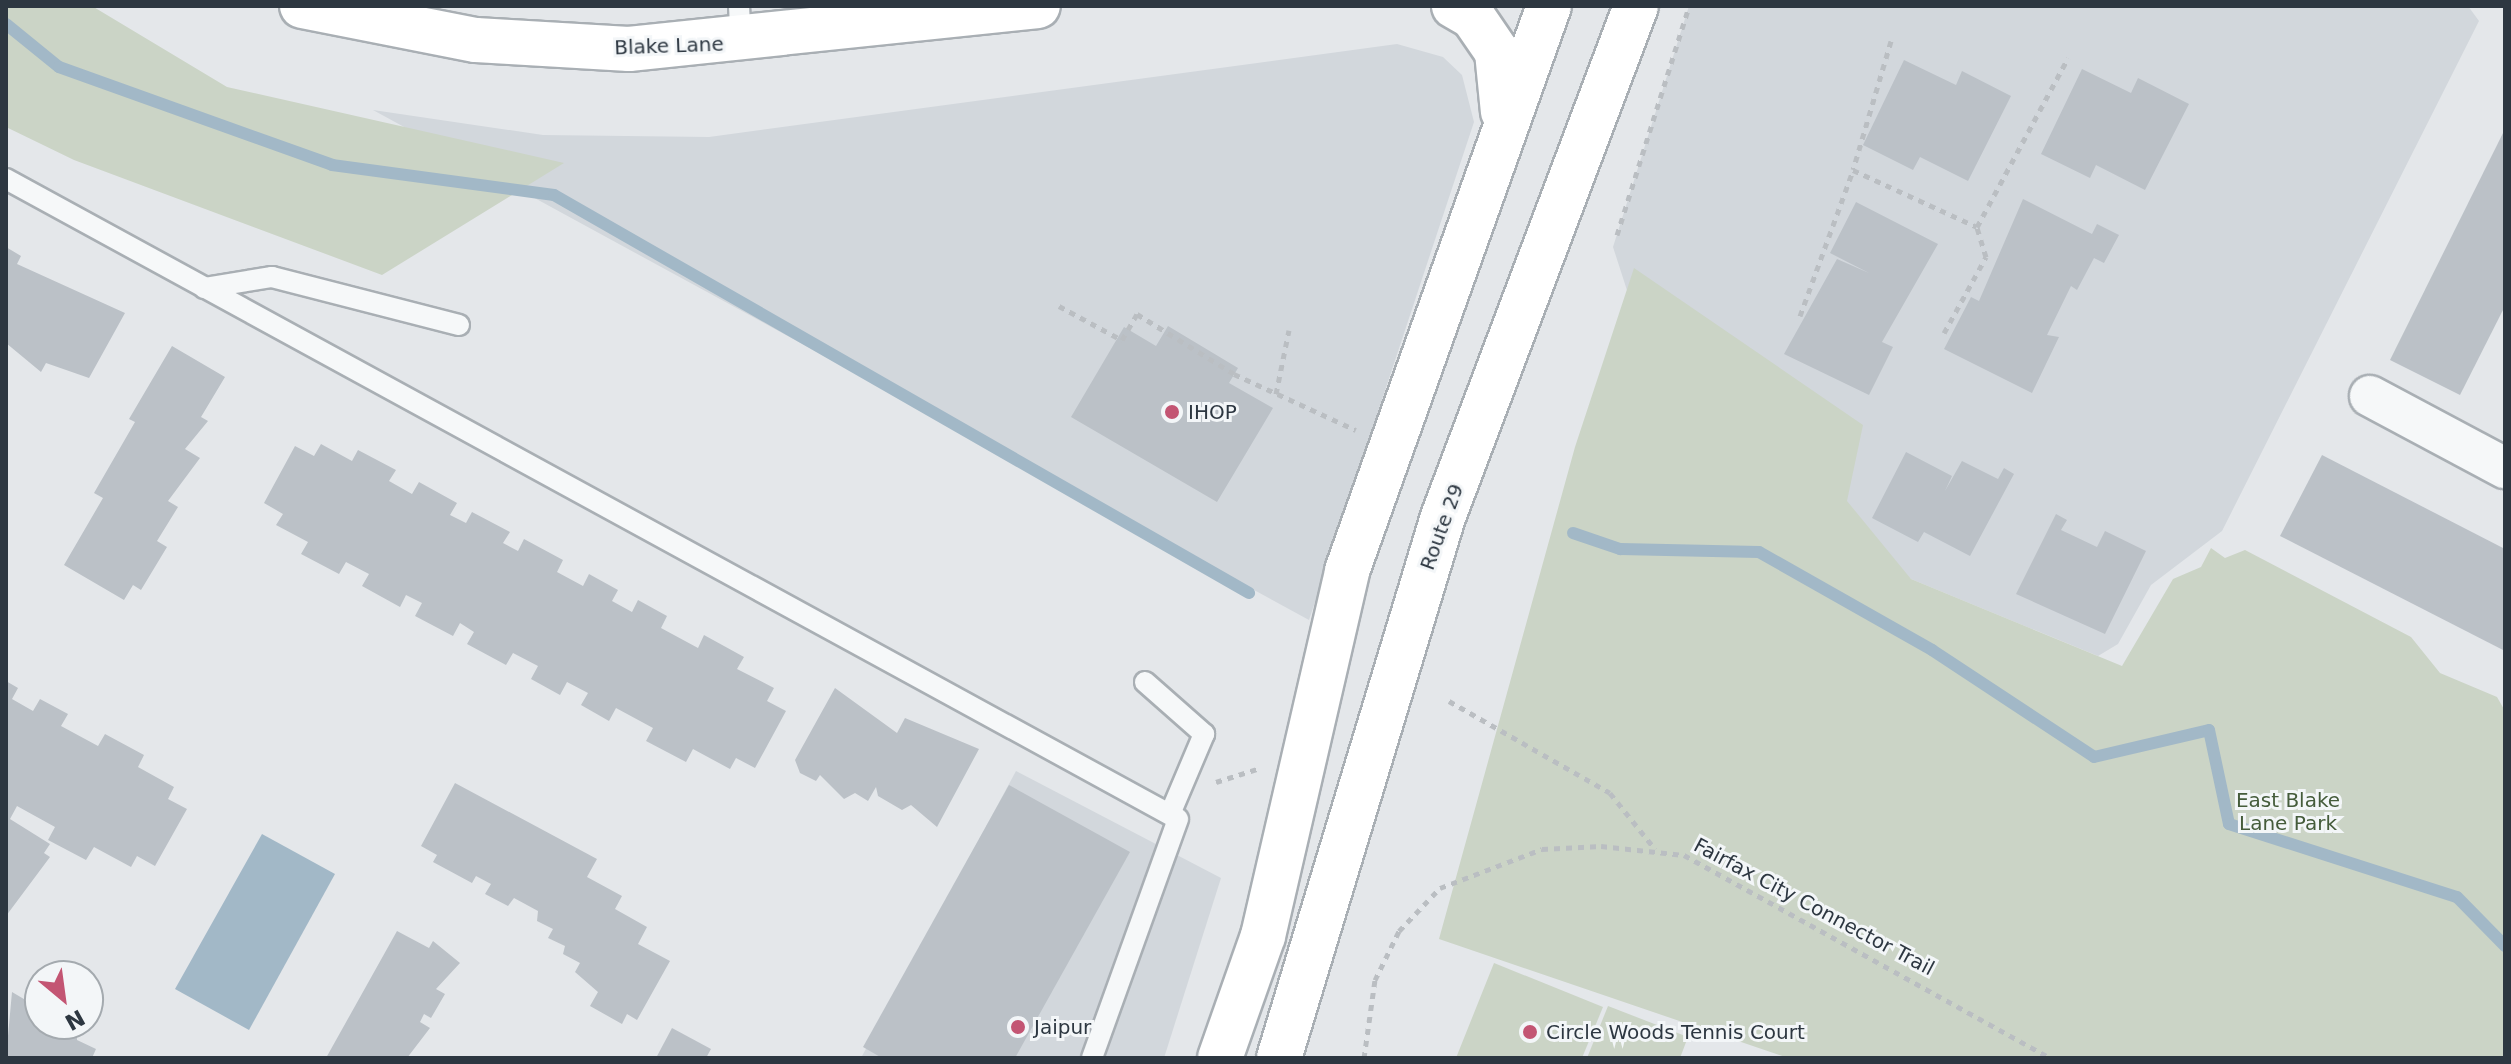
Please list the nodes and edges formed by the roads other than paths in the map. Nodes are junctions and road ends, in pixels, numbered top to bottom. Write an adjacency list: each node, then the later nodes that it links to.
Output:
1 (302, 6): 6 (main road, Blake Lane)
2 (1038, 6): 6 (main road, Blake Lane)
3 (1454, 6): 7 (main road)
4 (1549, 6): 7 (main road)
5 (1636, 6): 17 (main road, Route 29)
6 (740, 24)
7 (1503, 129): 16 (main road)
8 (6, 179): 9 (lane)
9 (204, 288): 10 (lane); 14 (lane)
10 (459, 325)
11 (2370, 396): 12 (street)
12 (2503, 463)
13 (1145, 682): 14 (lane)
14 (1170, 814): 15 (lane)
15 (1092, 1058)
16 (1220, 1058)
17 (1279, 1058)

